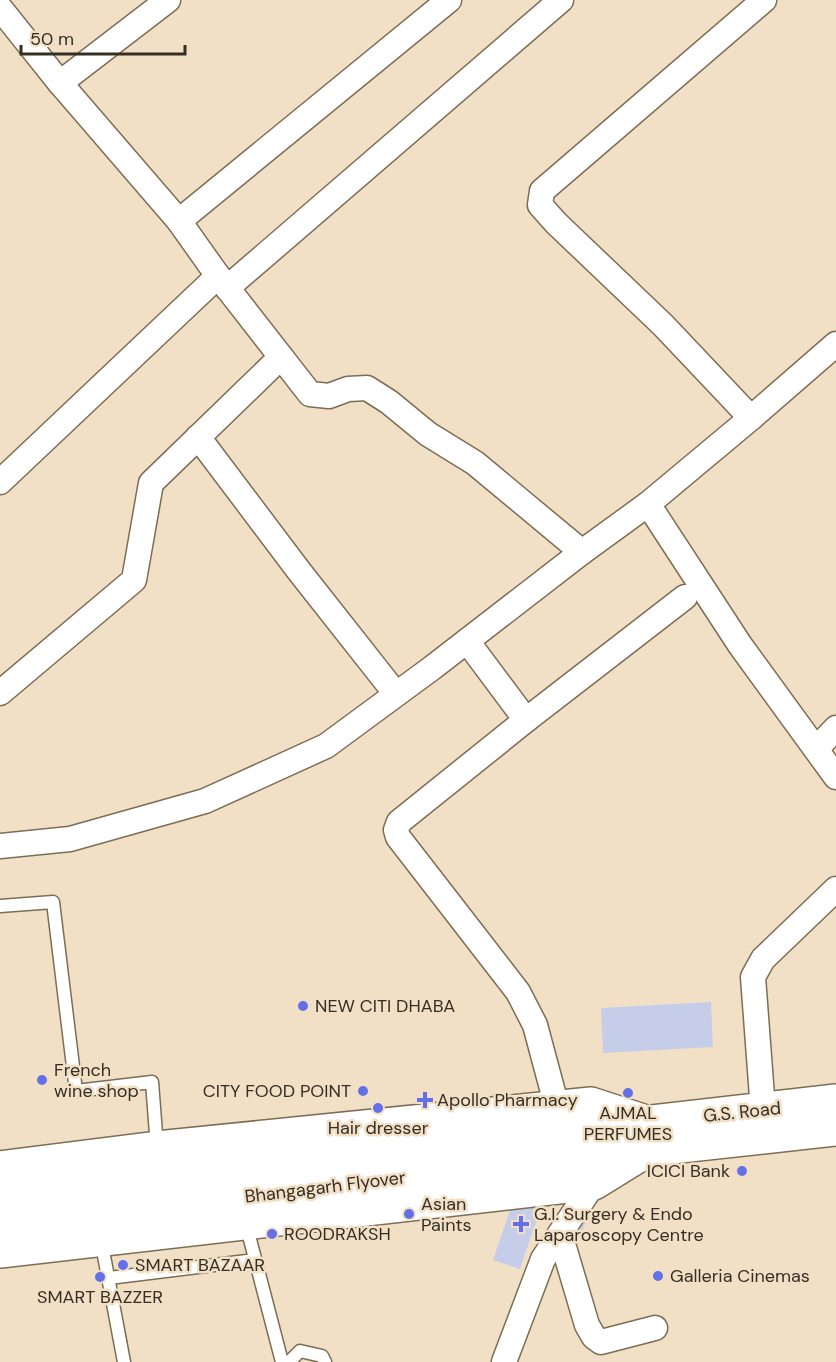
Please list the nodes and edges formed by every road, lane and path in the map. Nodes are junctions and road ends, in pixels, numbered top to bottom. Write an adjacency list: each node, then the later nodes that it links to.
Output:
1 (168, 0): 6 (street)
2 (449, 0): 7 (street)
3 (561, 0): 8 (street)
4 (764, 0): 11 (street)
5 (0, 8): 6 (street)
6 (60, 83): 7 (street)
7 (179, 221): 8 (street)
8 (222, 282): 10 (street); 13 (street)
9 (836, 344): 11 (street)
10 (281, 357): 12 (street); 15 (street)
11 (751, 418): 14 (street)
12 (198, 437): 18 (street); 19 (street)
13 (0, 482)
14 (648, 504): 15 (street); 21 (street)
15 (582, 552): 17 (street)
16 (685, 597): 20 (street)
17 (467, 641): 19 (street); 20 (street)
18 (0, 693)
19 (396, 694): 23 (street)
20 (526, 720): 27 (street)
21 (829, 739): 22 (street)
22 (836, 777)
23 (0, 846)
24 (836, 889): 28 (street)
25 (0, 906): 31 (lane)
26 (836, 1101): 28 (main road, G.S. Road)
27 (557, 1107): 30 (main road); 31 (main road)
28 (763, 1110): 30 (main road, G.S. Road)
29 (836, 1129): 30 (main road, G.S. Road)
30 (649, 1136): 32 (main road, Bhangagarh Flyover); 32 (main road)
31 (157, 1148): 33 (main road)
32 (592, 1156): 34 (main road, Bhangagarh Flyover); 35 (main road, Bhangagarh Flyover); 36 (street); 37 (main road)
33 (0, 1168)
34 (0, 1196)
35 (0, 1226)
36 (560, 1234): 41 (street); 46 (street)
37 (251, 1244): 38 (main road); 40 (lane); 43 (lane)
38 (103, 1250): 39 (main road); 40 (lane)
39 (0, 1251)
40 (109, 1278): 42 (lane)
41 (655, 1328)
42 (124, 1362)
43 (282, 1362)
44 (289, 1362): 45 (lane)
45 (325, 1362)
46 (504, 1362)

